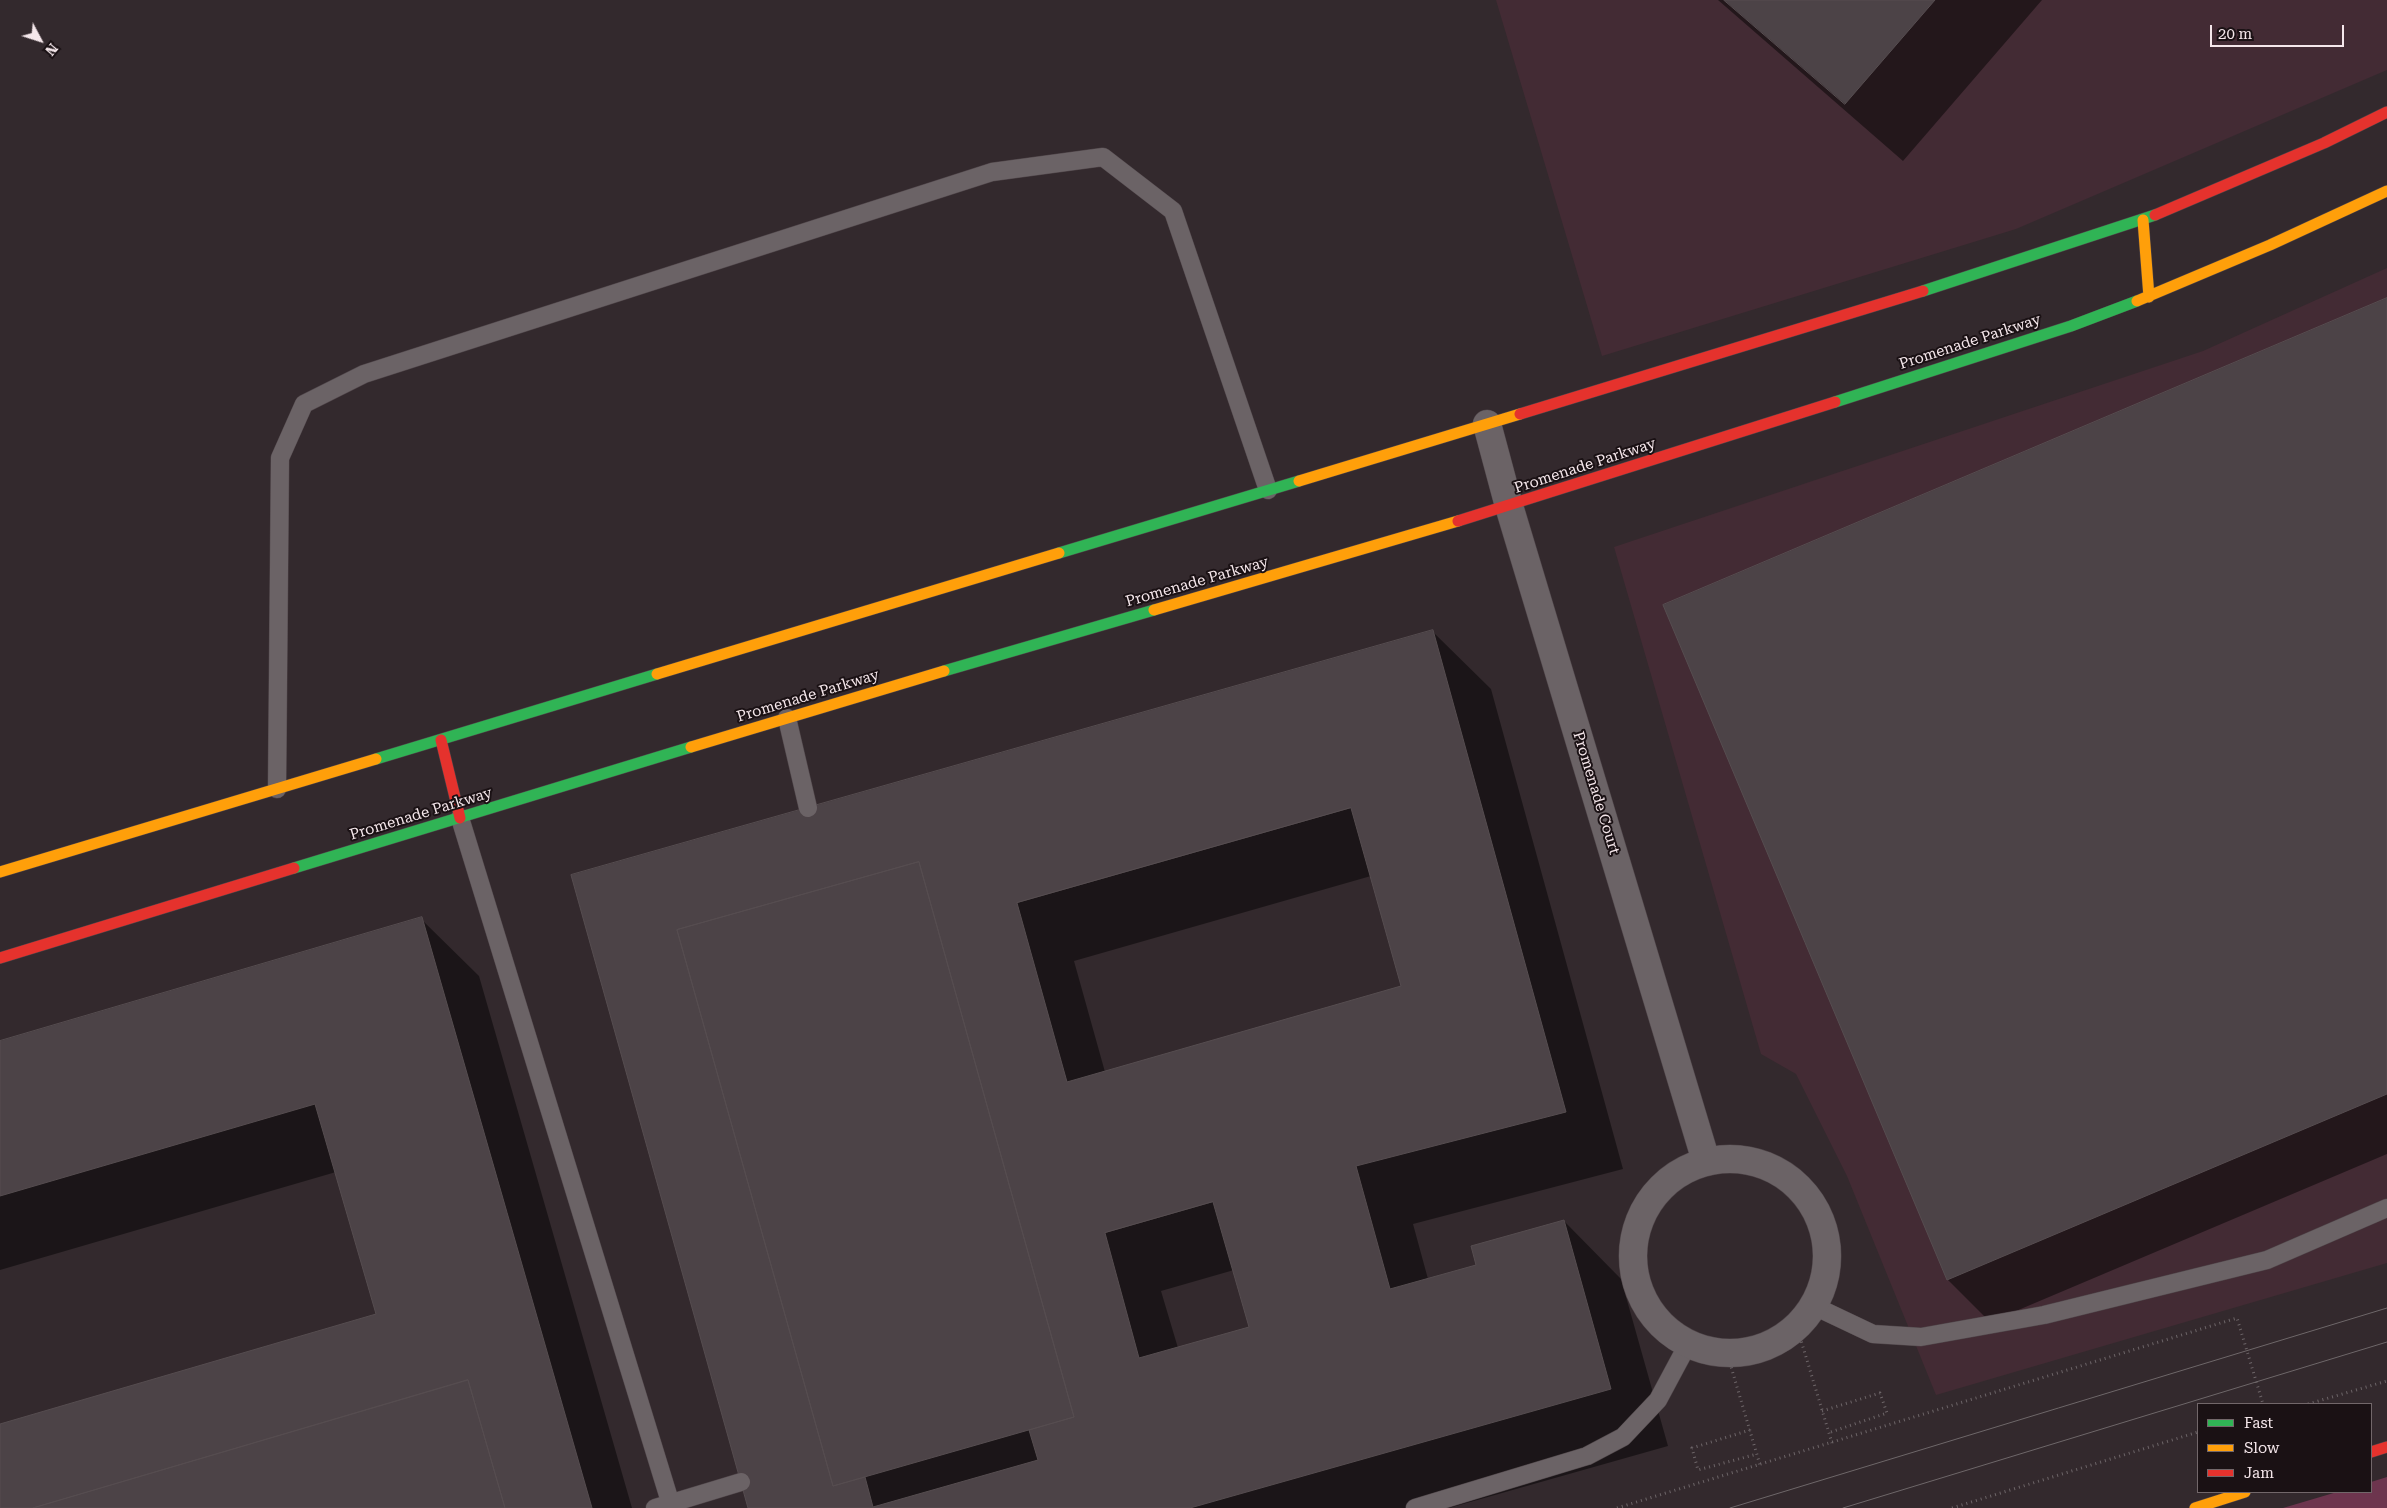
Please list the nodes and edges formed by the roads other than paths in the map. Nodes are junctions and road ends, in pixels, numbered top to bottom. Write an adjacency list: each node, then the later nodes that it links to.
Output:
1 (2387, 112): 3 (street)
2 (2387, 191): 4 (street, Promenade Parkway)
3 (2143, 220): 4 (street); 5 (street)
4 (2149, 297): 7 (street, Promenade Parkway)
5 (1487, 424): 6 (street); 7 (street, Promenade Court)
6 (1268, 490): 9 (street); 10 (lane)
7 (1510, 506): 8 (street, Promenade Parkway); 15 (street, Promenade Court)
8 (787, 718): 11 (lane); 12 (street, Promenade Parkway)
9 (441, 740): 10 (street); 12 (street)
10 (277, 789): 13 (street)
11 (808, 808)
12 (460, 818): 14 (street, Promenade Parkway); 23 (lane)
13 (0, 872)
14 (0, 958)
15 (1706, 1161): 17 (street); 18 (street)
16 (2387, 1208): 17 (lane)
17 (1805, 1316): 18 (street)
18 (1688, 1344): 24 (lane)
19 (2387, 1447): 20 (street)
20 (2372, 1452)
21 (741, 1482): 23 (lane)
22 (2242, 1493): 25 (street)
23 (665, 1506)
24 (1415, 1508)
25 (2195, 1508)

